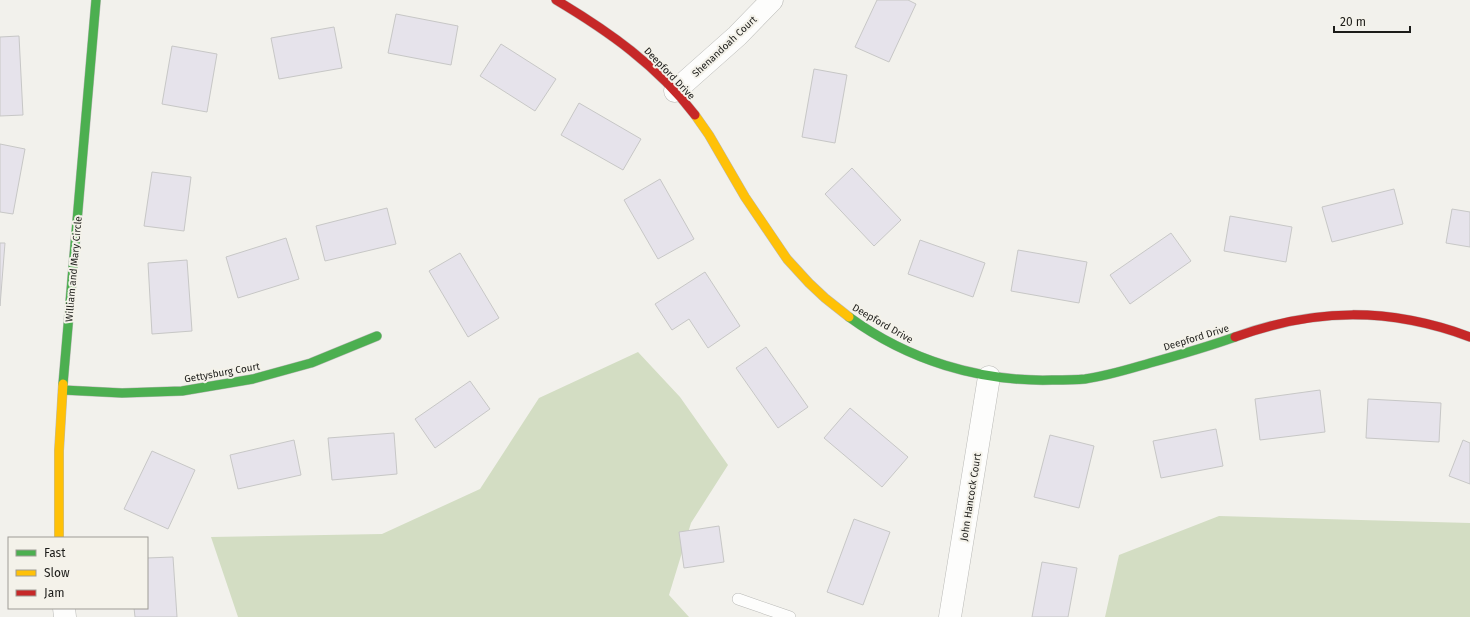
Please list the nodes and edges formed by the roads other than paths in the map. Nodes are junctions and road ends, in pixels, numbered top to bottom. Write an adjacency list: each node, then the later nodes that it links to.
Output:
1 (96, 0): 8 (street, William and Mary Circle)
2 (556, 0): 4 (street, Deepford Drive)
3 (772, 0): 4 (street, Shenandoah Court)
4 (675, 91): 7 (street, Deepford Drive)
5 (377, 336): 8 (street, Gettysburg Court)
6 (1470, 338): 7 (street, Deepford Drive)
7 (990, 377): 12 (street, John Hancock Court)
8 (63, 390): 9 (street, William and Mary Circle)
9 (59, 537)
10 (738, 599): 11 (lane)
11 (790, 617)
12 (950, 617)

